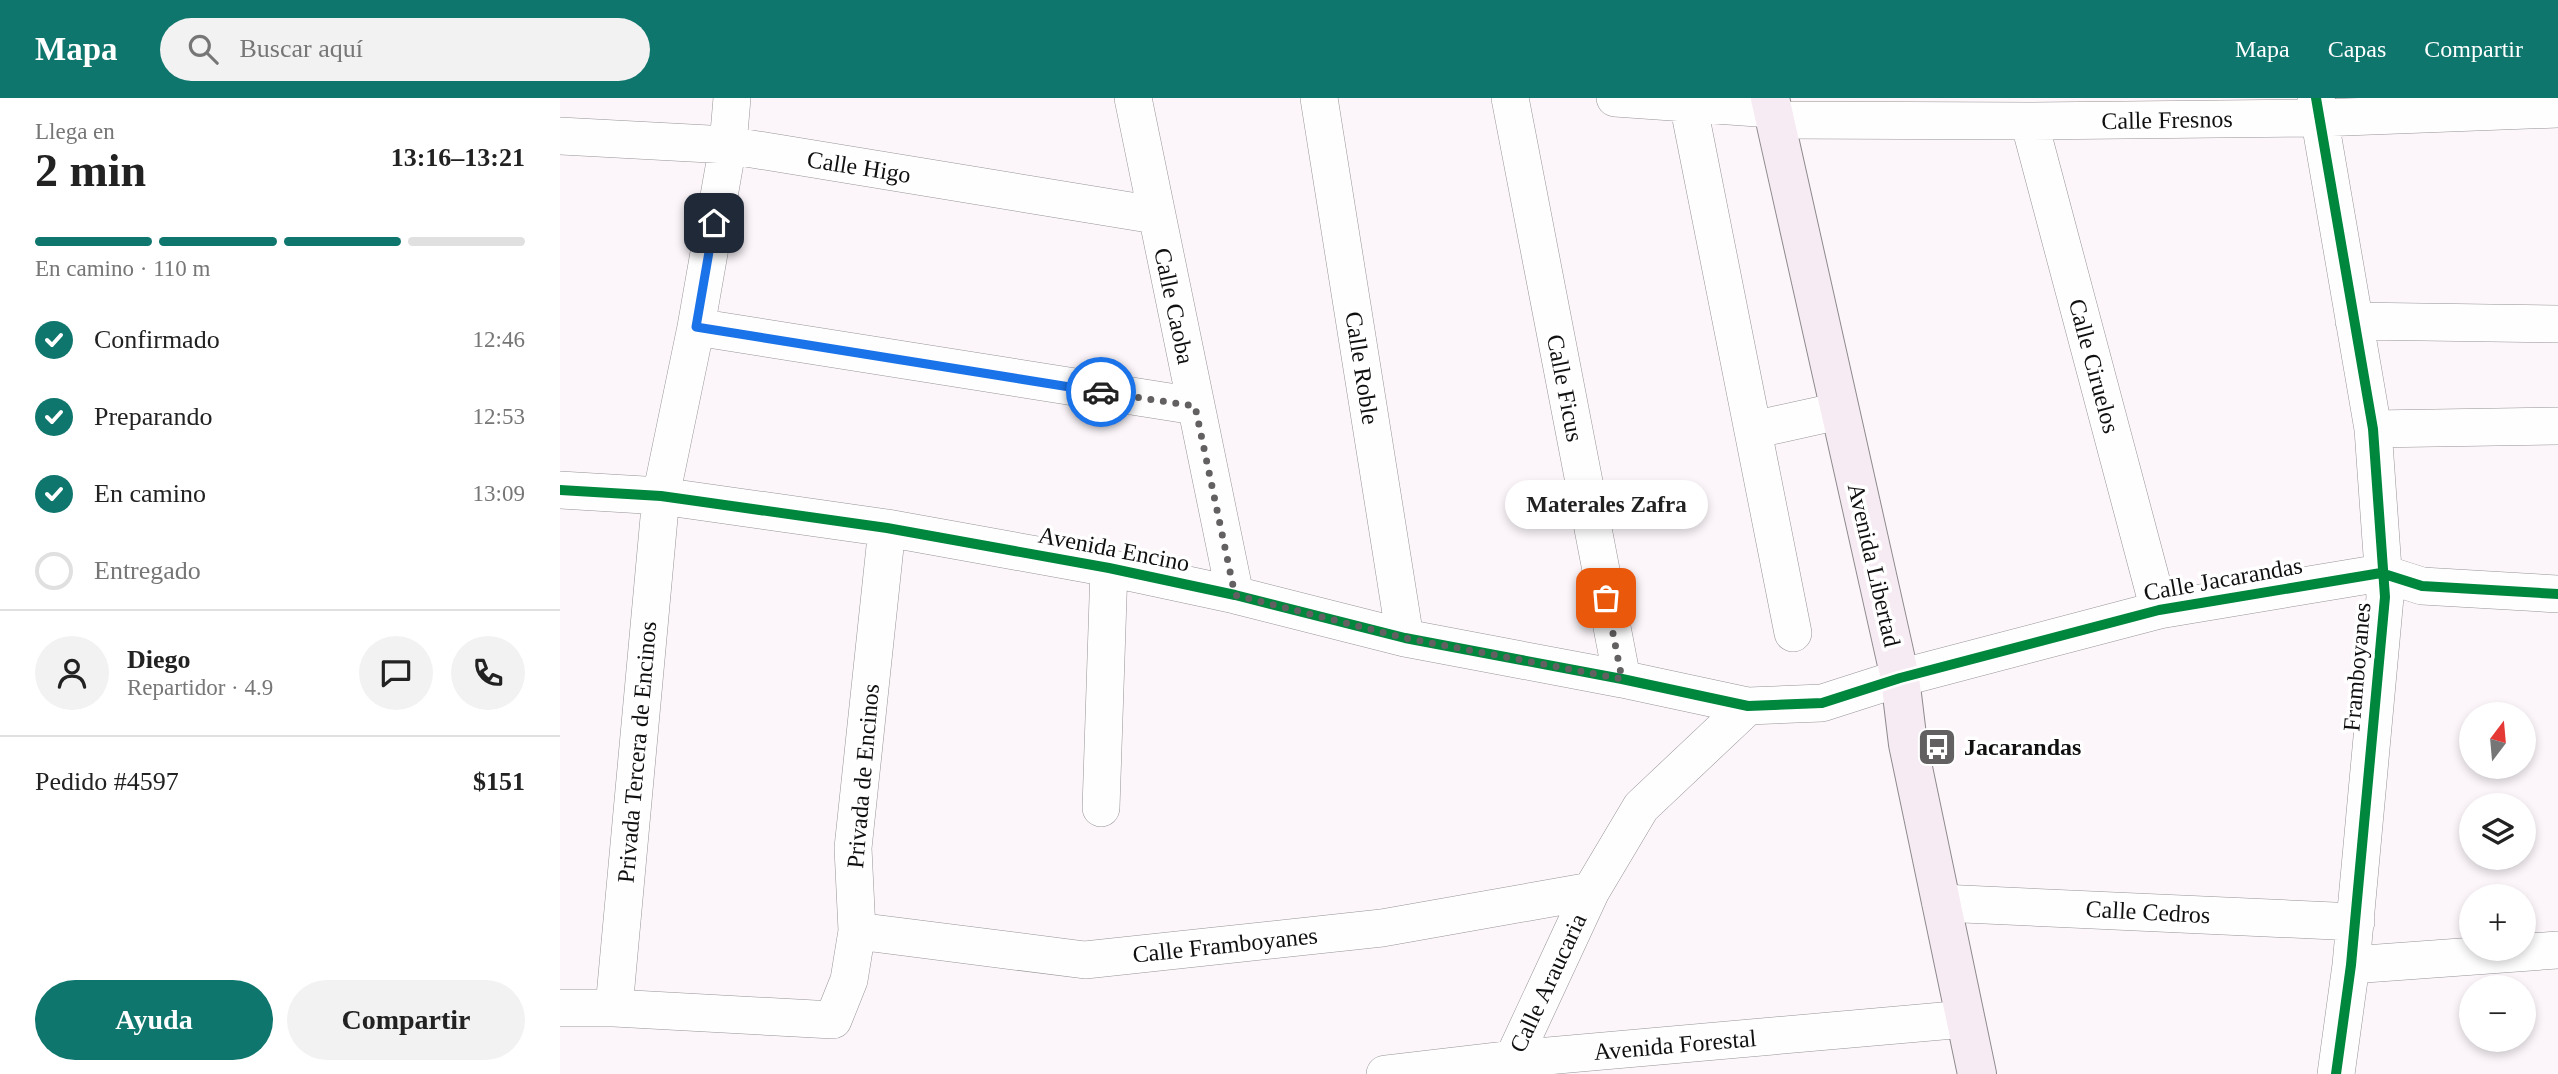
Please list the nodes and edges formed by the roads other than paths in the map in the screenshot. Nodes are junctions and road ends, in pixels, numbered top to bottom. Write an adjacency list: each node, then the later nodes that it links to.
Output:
1 (732, 98): 12 (street, Privada Tercera de Encinos)
2 (1133, 98): 13 (street, Calle Caoba)
3 (1319, 98): 31 (street, Calle Roble)
4 (1510, 98): 33 (street, Calle Ficus)
5 (1615, 98): 6 (street, Calle Fresnos)
6 (1688, 103): 8 (street, Calle Fresnos); 21 (street)
7 (2317, 108): 9 (street, Calle Fresnos); 10 (street, Calle Fresnos); 14 (street, Framboyanes)
8 (1773, 109): 10 (street, Calle Fresnos); 18 (main road, Avenida Libertad)
9 (2558, 109)
10 (2029, 121): 29 (street, Calle Ciruelos)
11 (560, 136): 12 (street, Calle Higo)
12 (728, 145): 13 (street, Calle Higo); 16 (street, Privada Tercera de Encinos)
13 (1155, 215): 17 (street, Calle Caoba)
14 (2354, 321): 15 (street); 20 (street, Framboyanes)
15 (2558, 324)
16 (696, 327): 17 (street); 23 (street, Privada Tercera de Encinos)
17 (1195, 406): 28 (street, Calle Caoba)
18 (1839, 411): 21 (street); 32 (main road, Avenida Libertad)
19 (2558, 426): 20 (street)
20 (2373, 429): 26 (street, Framboyanes)
21 (1753, 430): 30 (street)
22 (560, 490): 23 (street, Avenida Encino)
23 (661, 496): 24 (street, Avenida Encino); 43 (street, Privada Tercera de Encinos)
24 (887, 528): 25 (street, Avenida Encino); 39 (street, Privada de Encinos)
25 (1109, 568): 28 (street, Avenida Encino); 35 (street)
26 (2381, 573): 27 (street, Calle Jacarandas); 29 (street, Calle Jacarandas); 38 (street, Framboyanes)
27 (2558, 594)
28 (1235, 595): 31 (street, Avenida Encino)
29 (2159, 610): 32 (street, Calle Jacarandas)
30 (1793, 633)
31 (1405, 638): 33 (street, Avenida Encino)
32 (1900, 678): 34 (street, Avenida Encino); 37 (main road, Avenida Libertad)
33 (1622, 679): 34 (street, Avenida Encino)
34 (1748, 706): 36 (street, Calle Araucaria)
35 (1101, 808)
36 (1591, 891): 39 (street, Calle Framboyanes); 45 (street, Calle Araucaria)
37 (1941, 903): 38 (street, Calle Cedros); 44 (main road, Avenida Libertad)
38 (2356, 922): 41 (street, Framboyanes)
39 (857, 931): 43 (street, Privada de Encinos)
40 (2558, 950): 41 (street)
41 (2351, 965): 48 (street, Framboyanes)
42 (560, 1007): 43 (street)
43 (614, 1008)
44 (1965, 1019): 45 (street, Avenida Forestal); 47 (main road, Avenida Libertad)
45 (1508, 1067): 46 (street, Avenida Forestal)
46 (1385, 1074)
47 (1977, 1074)
48 (2336, 1074)

